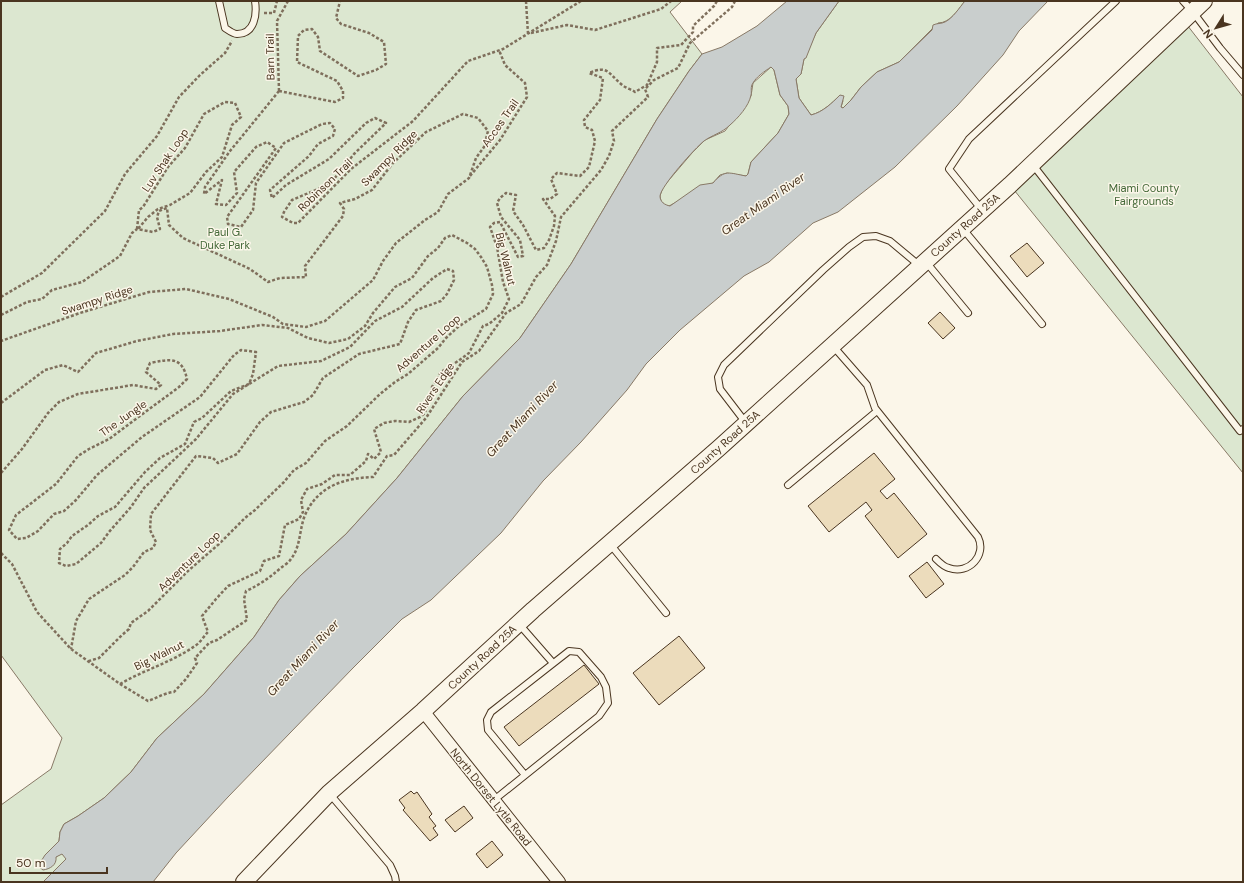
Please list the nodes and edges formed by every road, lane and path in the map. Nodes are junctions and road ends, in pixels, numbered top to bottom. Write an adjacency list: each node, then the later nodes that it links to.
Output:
1 (219, 1): 14 (lane)
2 (255, 1): 13 (lane)
3 (278, 1): 13 (path)
4 (288, 1): 18 (path, Barn Trail)
5 (340, 1): 18 (path)
6 (526, 1): 15 (path)
7 (581, 1): 15 (path, Robinson Trail)
8 (671, 1): 15 (path)
9 (717, 1): 46 (path, Big Walnut)
10 (735, 1): 46 (path, Rivers Edge)
11 (1116, 1): 21 (lane)
12 (1194, 5): 17 (lane); 19 (main road, County Road 25A)
13 (256, 13): 14 (lane)
14 (236, 34): 25 (path)
15 (528, 34): 16 (path, Robinson Trail)
16 (499, 50): 18 (path, Robinson Trail); 20 (path, Acces Trail)
17 (1243, 75)
18 (279, 91)
19 (1032, 164): 21 (main road, County Road 25A); 35 (lane)
20 (469, 178): 23 (path, Swampy Ridge); 29 (path, Swampy Ridge)
21 (982, 210): 22 (main road, County Road 25A)
22 (962, 228): 24 (main road, County Road 25A); 28 (lane)
23 (138, 229): 23 (path, Luv Shak Loop); 27 (path, Swampy Ridge)
24 (922, 264): 26 (lane); 30 (main road, County Road 25A); 34 (lane)
25 (1, 298)
26 (968, 313)
27 (1, 315)
28 (1042, 324)
29 (1, 341)
30 (832, 345): 33 (lane); 34 (main road, County Road 25A)
31 (249, 384): 31 (path); 36 (path, The Jungle); 43 (path)
32 (1, 404): 44 (path, Adventure Loop)
33 (877, 411): 37 (lane); 40 (lane)
34 (746, 423): 38 (main road, County Road 25A)
35 (1243, 429)
36 (1, 473)
37 (788, 485)
38 (609, 543): 41 (lane); 42 (main road, County Road 25A)
39 (1, 553): 43 (path)
40 (936, 560)
41 (666, 613)
42 (518, 623): 45 (lane); 47 (main road, County Road 25A)
43 (71, 649): 44 (path)
44 (89, 662): 46 (path)
45 (553, 664): 48 (lane); 48 (lane)
46 (120, 684)
47 (423, 711): 49 (main road, County Road 25A); 50 (street, North Dorset Lytle Road)
48 (525, 775): 50 (lane)
49 (330, 793): 51 (main road, County Road 25A); 52 (lane)
50 (494, 800): 53 (street, North Dorset Lytle Road)
51 (244, 882)
52 (396, 882)
53 (559, 882)

